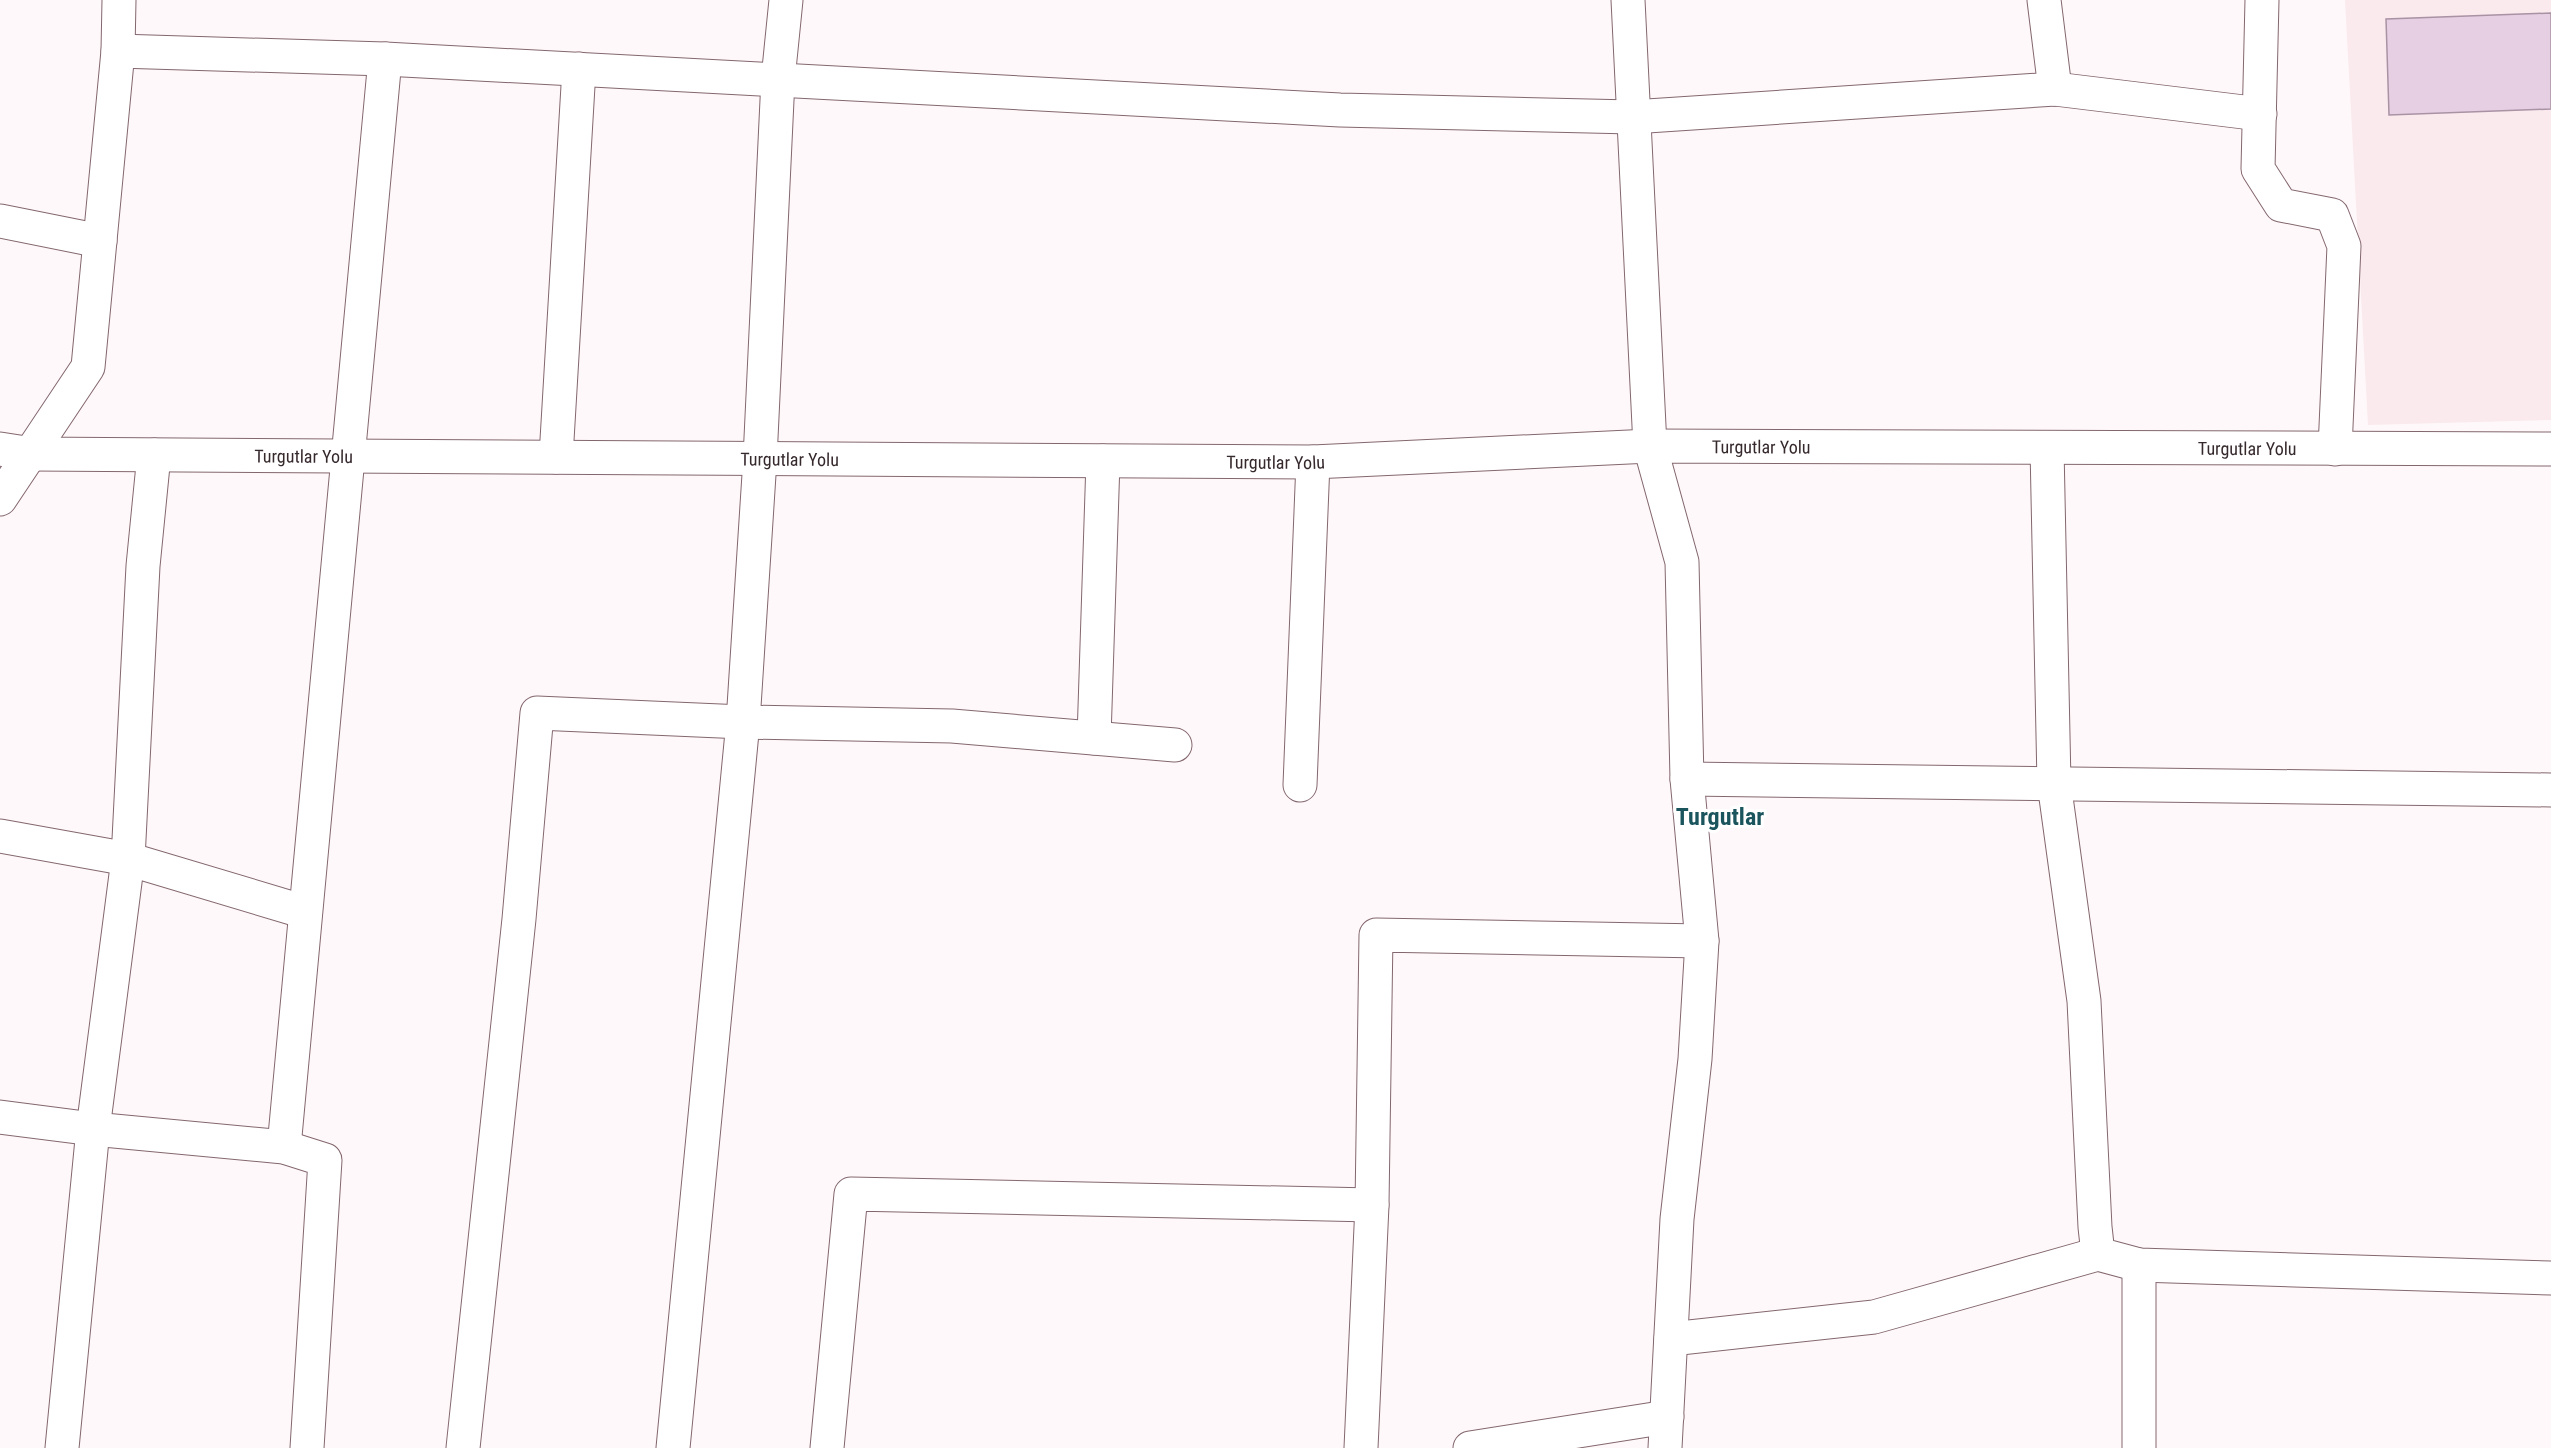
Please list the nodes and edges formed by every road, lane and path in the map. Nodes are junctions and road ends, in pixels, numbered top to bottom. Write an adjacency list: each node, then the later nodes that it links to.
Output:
1 (119, 0): 6 (street)
2 (786, 0): 9 (street)
3 (1628, 0): 12 (street)
4 (2044, 0): 10 (street)
5 (2262, 0): 11 (street)
6 (118, 51): 7 (street); 14 (street)
7 (385, 59): 8 (street); 22 (street)
8 (579, 69): 9 (street); 23 (street)
9 (777, 79): 12 (street); 24 (street)
10 (2055, 89): 11 (street); 12 (street)
11 (2259, 114): 18 (street)
12 (1632, 117): 15 (street)
13 (0, 221): 14 (street)
14 (100, 242): 20 (street)
15 (1650, 446): 16 (street, Turgutlar Yolu); 26 (street, Turgutlar Yolu); 31 (street)
16 (2047, 448): 18 (street, Turgutlar Yolu); 32 (street)
17 (0, 449): 20 (street, Turgutlar Yolu)
18 (2335, 449): 19 (street, Turgutlar Yolu)
19 (2551, 449)
20 (32, 454): 21 (street, Turgutlar Yolu); 27 (street)
21 (154, 455): 22 (street, Turgutlar Yolu); 36 (street)
22 (348, 456): 23 (street, Turgutlar Yolu); 37 (street)
23 (556, 458): 24 (street, Turgutlar Yolu)
24 (760, 459): 25 (street, Turgutlar Yolu); 28 (street)
25 (1103, 461): 26 (street, Turgutlar Yolu); 29 (street)
26 (1313, 462): 33 (street)
27 (0, 499)
28 (743, 722): 29 (street); 50 (street); 51 (street)
29 (1094, 738): 30 (street)
30 (1175, 745)
31 (1687, 778): 32 (street); 38 (street)
32 (2054, 783): 34 (street); 43 (street)
33 (1300, 785)
34 (2551, 790)
35 (0, 836): 36 (street)
36 (128, 859): 37 (street); 40 (street)
37 (305, 912): 41 (street)
38 (1702, 941): 42 (street); 46 (street)
39 (0, 1117): 40 (street)
40 (93, 1129): 41 (street); 48 (street)
41 (284, 1147): 49 (street)
42 (1372, 1205): 52 (street); 53 (street)
43 (2098, 1254): 44 (street); 46 (street)
44 (2139, 1265): 45 (street); 55 (street)
45 (2551, 1278)
46 (1671, 1339): 47 (street)
47 (1666, 1433): 54 (street)
48 (62, 1448)
49 (307, 1448)
50 (464, 1448)
51 (673, 1448)
52 (827, 1448)
53 (1361, 1448)
54 (1470, 1448)
55 (2139, 1448)

